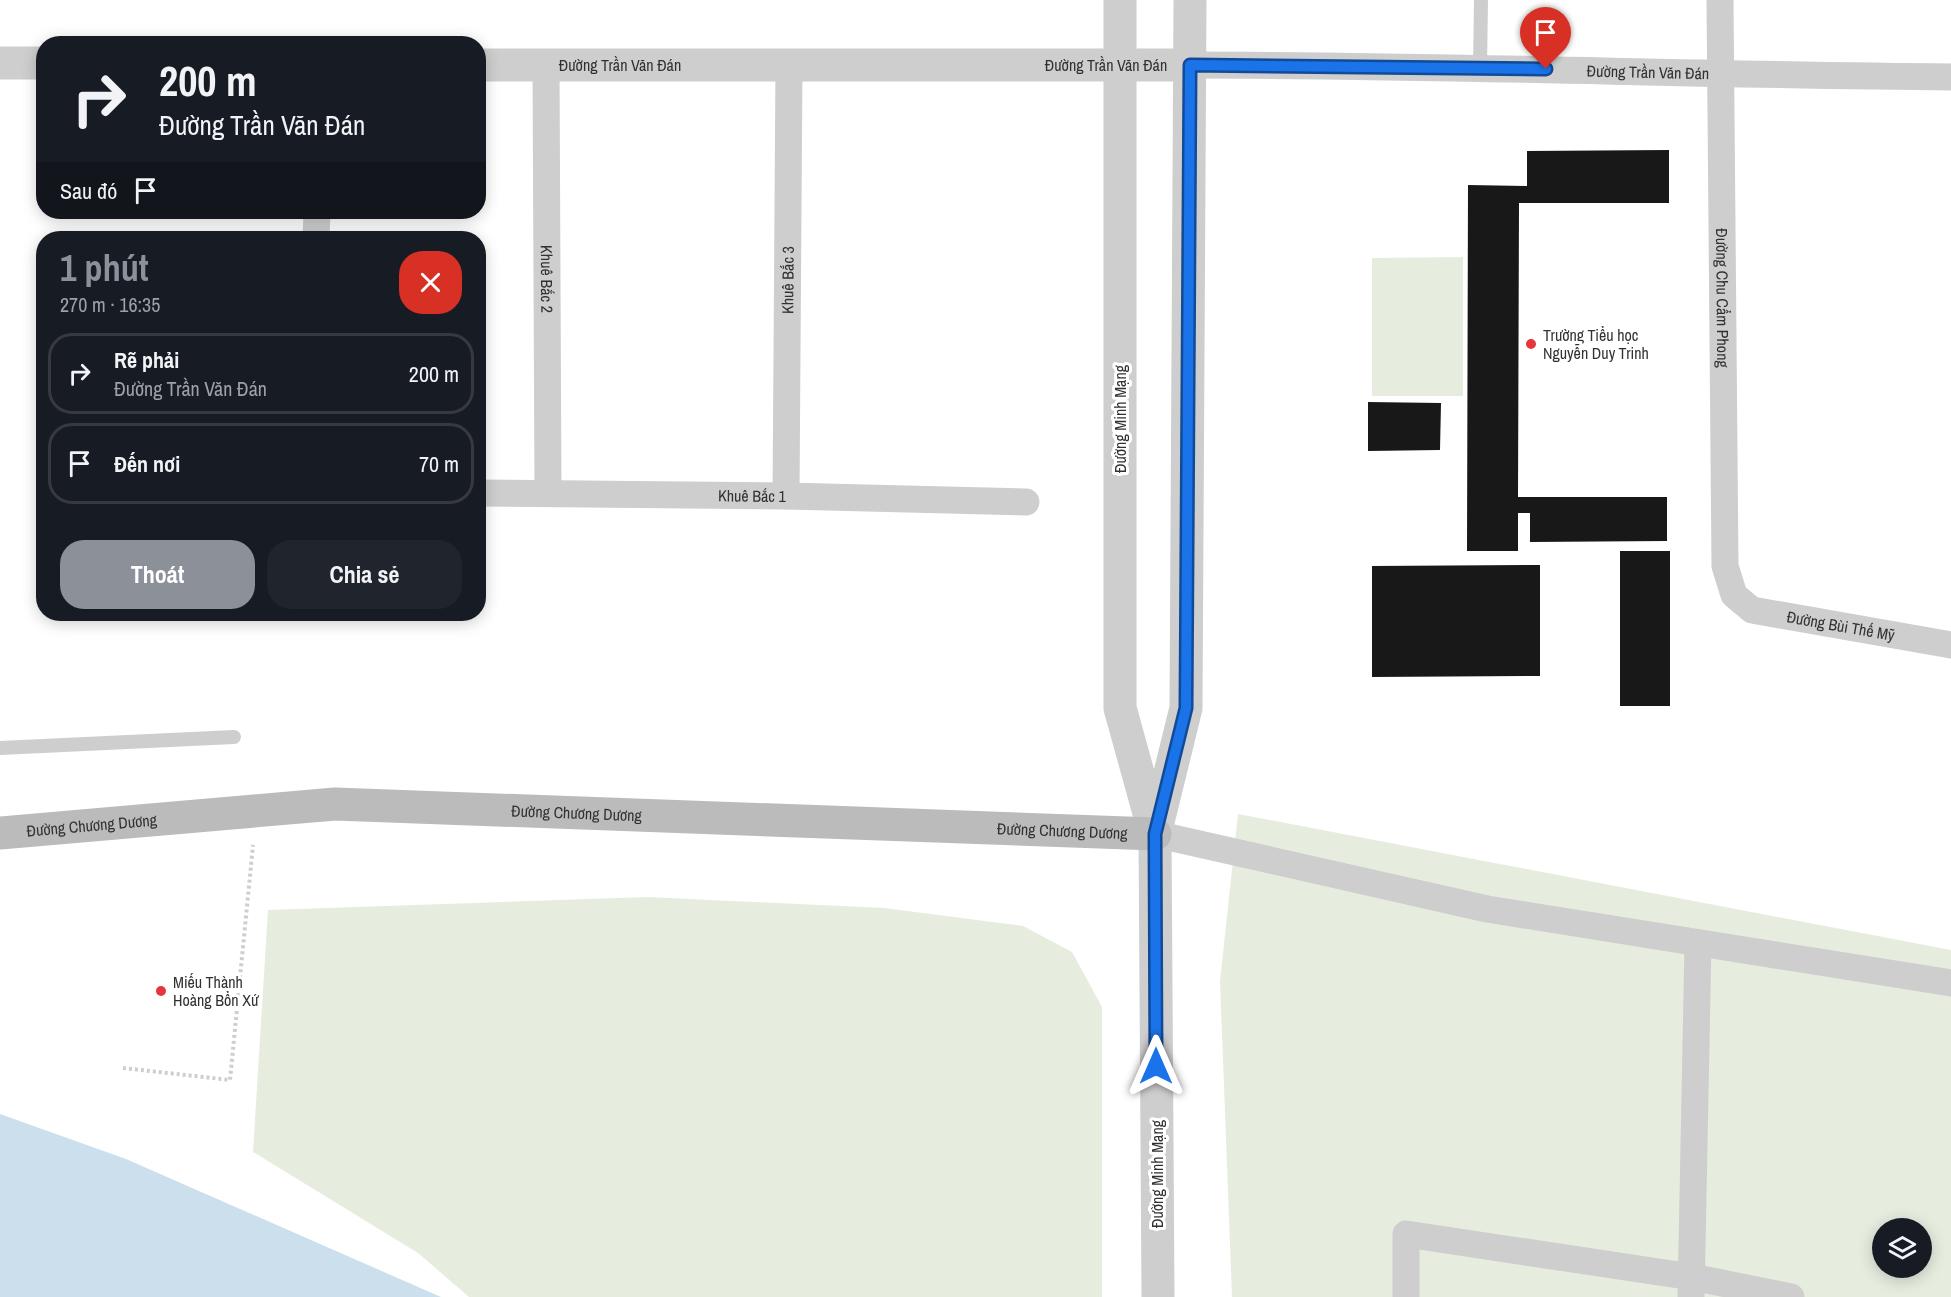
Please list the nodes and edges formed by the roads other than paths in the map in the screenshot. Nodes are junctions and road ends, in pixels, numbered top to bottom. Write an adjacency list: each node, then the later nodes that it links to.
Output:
1 (1120, 0): 7 (street, Đường Minh Mạng)
2 (1190, 0): 10 (street, Đường Minh Mạng)
3 (1481, 0): 12 (lane)
4 (1720, 0): 13 (street, Đường Chu Cẩm Phong)
5 (0, 63): 6 (street)
6 (36, 63)
7 (1119, 63): 9 (street, Đường Trần Văn Đán); 10 (street, Đường Trần Văn Đán); 24 (street, Đường Minh Mạng)
8 (486, 65): 11 (street, Đường Trần Văn Đán)
9 (789, 65): 11 (street, Đường Trần Văn Đán); 17 (street, Khuê Bắc 3)
10 (1190, 65): 12 (street, Đường Trần Văn Đán); 24 (street, Đường Minh Mạng)
11 (546, 66): 16 (street, Khuê Bắc 2)
12 (1480, 67): 13 (street, Đường Trần Văn Đán)
13 (1722, 75): 14 (street, Đường Trần Văn Đán); 19 (street, Đường Chu Cẩm Phong)
14 (1951, 77)
15 (486, 492): 16 (street, Khuê Bắc 1)
16 (548, 493): 17 (street, Khuê Bắc 1)
17 (786, 496): 18 (street, Khuê Bắc 1)
18 (1026, 502)
19 (1734, 595): 20 (street, Đường Bùi Thế Mỹ)
20 (1951, 645)
21 (234, 737): 22 (lane)
22 (0, 748)
23 (0, 833): 24 (main road, Đường Chương Dương)
24 (1155, 834): 25 (street); 28 (street, Đường Minh Mạng)
25 (1698, 943): 26 (street); 27 (street)
26 (1951, 983)
27 (1691, 1287): 29 (street); 30 (street)
28 (1158, 1297)
29 (1406, 1297)
30 (1791, 1297)

